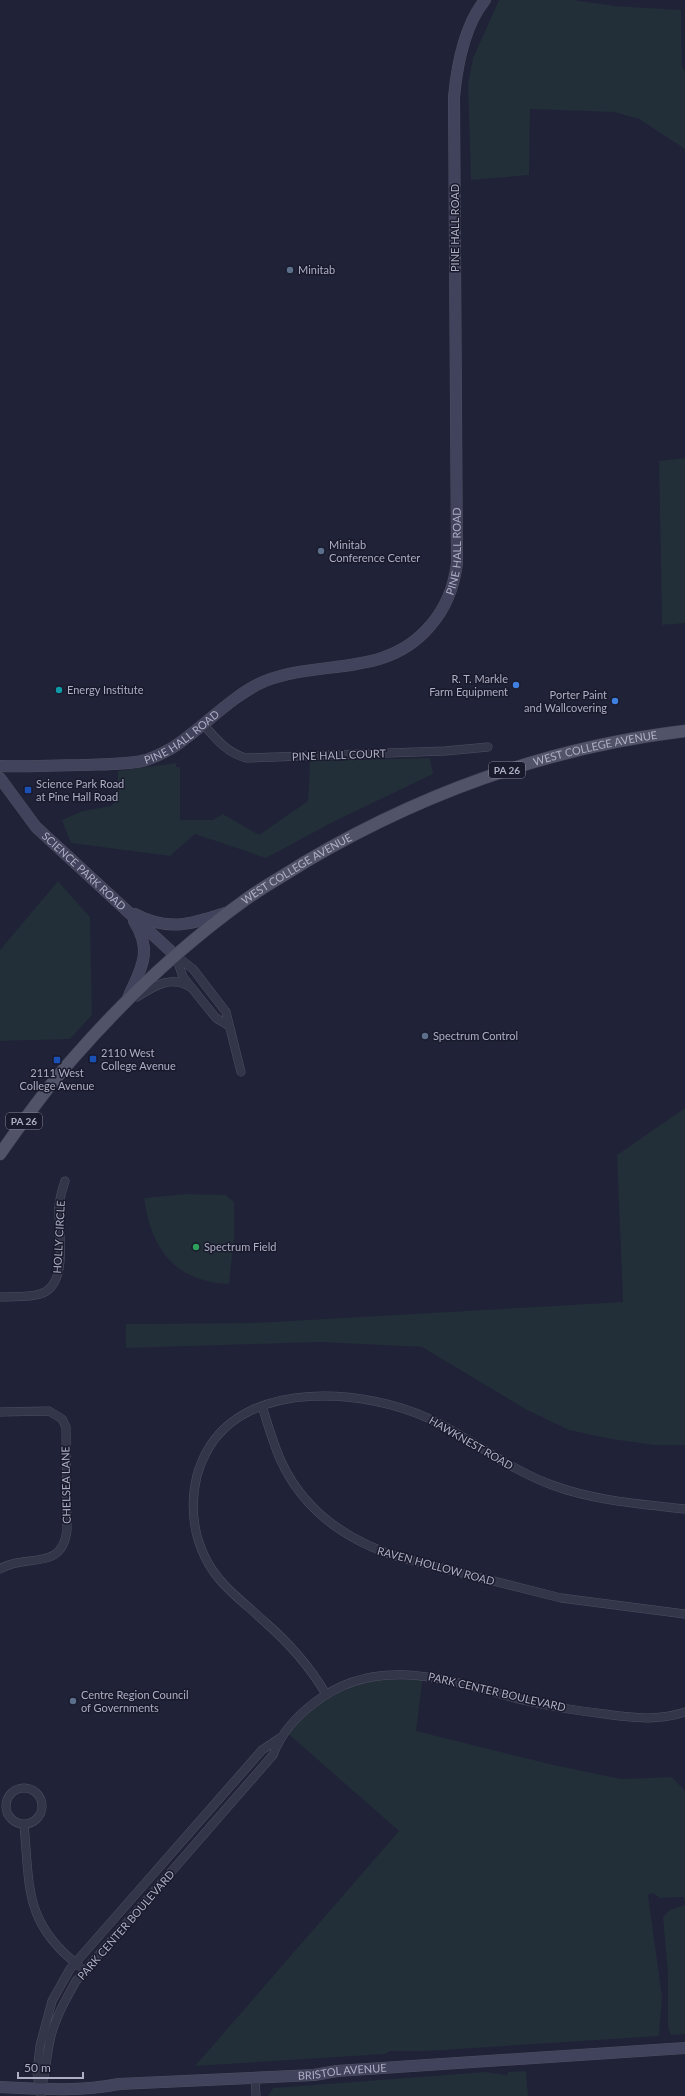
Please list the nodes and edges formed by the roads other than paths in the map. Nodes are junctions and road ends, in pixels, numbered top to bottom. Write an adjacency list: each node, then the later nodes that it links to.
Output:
1 (482, 2): 2 (street, PINE HALL ROAD)
2 (203, 724): 4 (street, PINE HALL COURT); 5 (street, PINE HALL ROAD)
3 (685, 730): 8 (main road, WEST COLLEGE AVENUE / PA 26)
4 (488, 747)
5 (0, 766)
6 (0, 778): 7 (street, SCIENCE PARK ROAD)
7 (123, 908): 8 (street); 9 (street, SCIENCE PARK ROAD); 11 (street)
8 (230, 911): 9 (main road, WEST COLLEGE AVENUE / PA 26)
9 (176, 956): 10 (street); 11 (main road, WEST COLLEGE AVENUE / PA 26); 12 (street)
10 (193, 989): 11 (street); 12 (street)
11 (126, 1004): 14 (main road, WEST COLLEGE AVENUE / PA 26)
12 (228, 1025): 13 (street)
13 (241, 1072)
14 (0, 1154)
15 (65, 1181): 16 (street, HOLLY CIRCLE)
16 (0, 1297)
17 (262, 1406): 19 (street, HAWKNEST ROAD); 21 (street, RAVEN HOLLOW ROAD); 22 (street, HAWKNEST ROAD)
18 (0, 1412): 20 (street, CHELSEA LANE)
19 (685, 1509)
20 (0, 1569)
21 (685, 1614)
22 (326, 1694): 23 (street, PARK CENTER BOULEVARD); 24 (street, PARK CENTER BOULEVARD)
23 (685, 1712)
24 (280, 1738): 26 (street, PARK CENTER BOULEVARD); 27 (street, PARK CENTER BOULEVARD)
25 (24, 1824): 25 (street); 26 (street)
26 (76, 1963): 27 (street); 31 (street, PARK CENTER BOULEVARD)
27 (85, 1970): 31 (street, PARK CENTER BOULEVARD)
28 (685, 2048): 29 (street, BRISTOL AVENUE)
29 (255, 2077): 31 (street, BRISTOL AVENUE); 32 (street)
30 (0, 2086): 31 (street, BRISTOL AVENUE)
31 (41, 2092)
32 (256, 2096)

